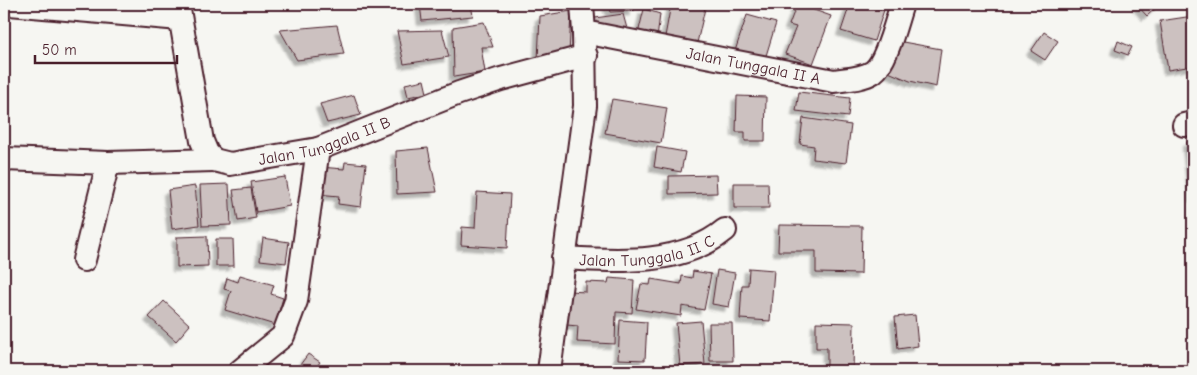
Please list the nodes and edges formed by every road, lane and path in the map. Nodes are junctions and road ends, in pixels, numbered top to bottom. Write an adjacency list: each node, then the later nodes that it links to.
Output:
1 (10, 4): 4 (street)
2 (582, 4): 5 (street)
3 (902, 4): 5 (street, Jalan Tunggala II A)
4 (179, 11): 9 (street)
5 (584, 32): 6 (street)
6 (586, 56): 7 (street, Jalan Tunggala II B); 12 (street)
7 (318, 149): 9 (street, Jalan Tunggala II B); 14 (street)
8 (4, 160): 10 (street, Jalan Tunggala II B)
9 (214, 160): 10 (street, Jalan Tunggala II B)
10 (108, 163): 13 (street)
11 (725, 230): 12 (street, Jalan Tunggala II C)
12 (564, 258): 15 (street)
13 (84, 260)
14 (240, 371)
15 (549, 371)

